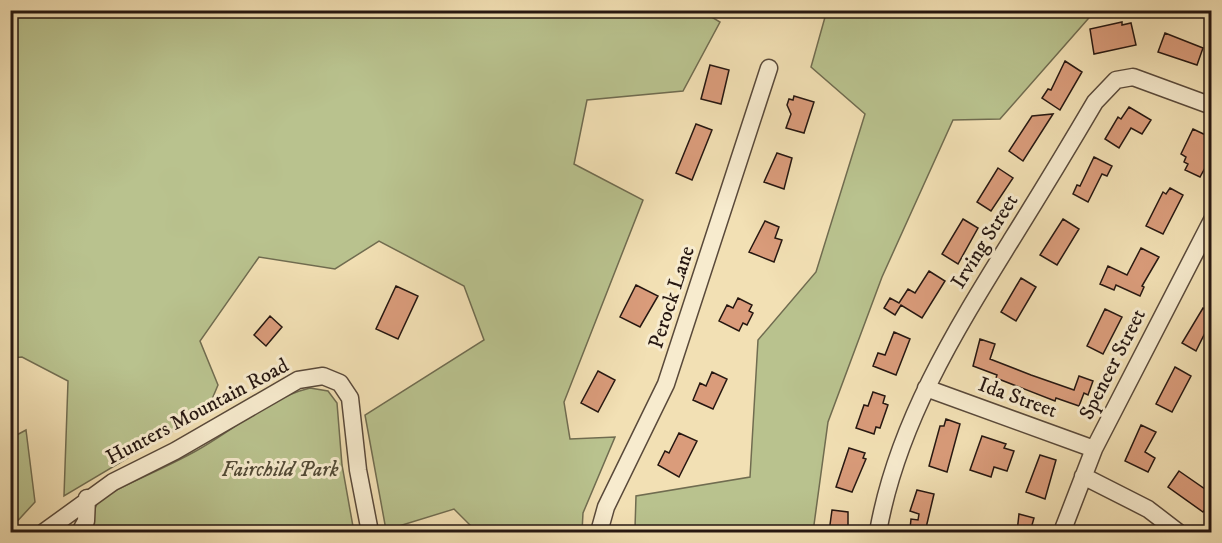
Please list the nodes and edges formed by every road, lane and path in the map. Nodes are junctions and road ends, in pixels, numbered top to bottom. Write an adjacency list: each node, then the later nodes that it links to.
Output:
1 (769, 68): 11 (street, Perock Lane)
2 (1212, 106): 4 (street, Irving Street)
3 (1212, 220): 5 (street, Spencer Street)
4 (926, 388): 5 (street, Ida Street); 12 (street, Irving Street)
5 (1094, 449): 6 (street, Spencer Street)
6 (1083, 476): 13 (street, Spencer Street); 14 (street)
7 (87, 498): 8 (street, Hunters Mountain Road); 9 (street); 10 (street, Hunters Mountain Road)
8 (44, 532)
9 (80, 532)
10 (370, 532)
11 (599, 532)
12 (878, 532)
13 (1062, 532)
14 (1178, 532)

